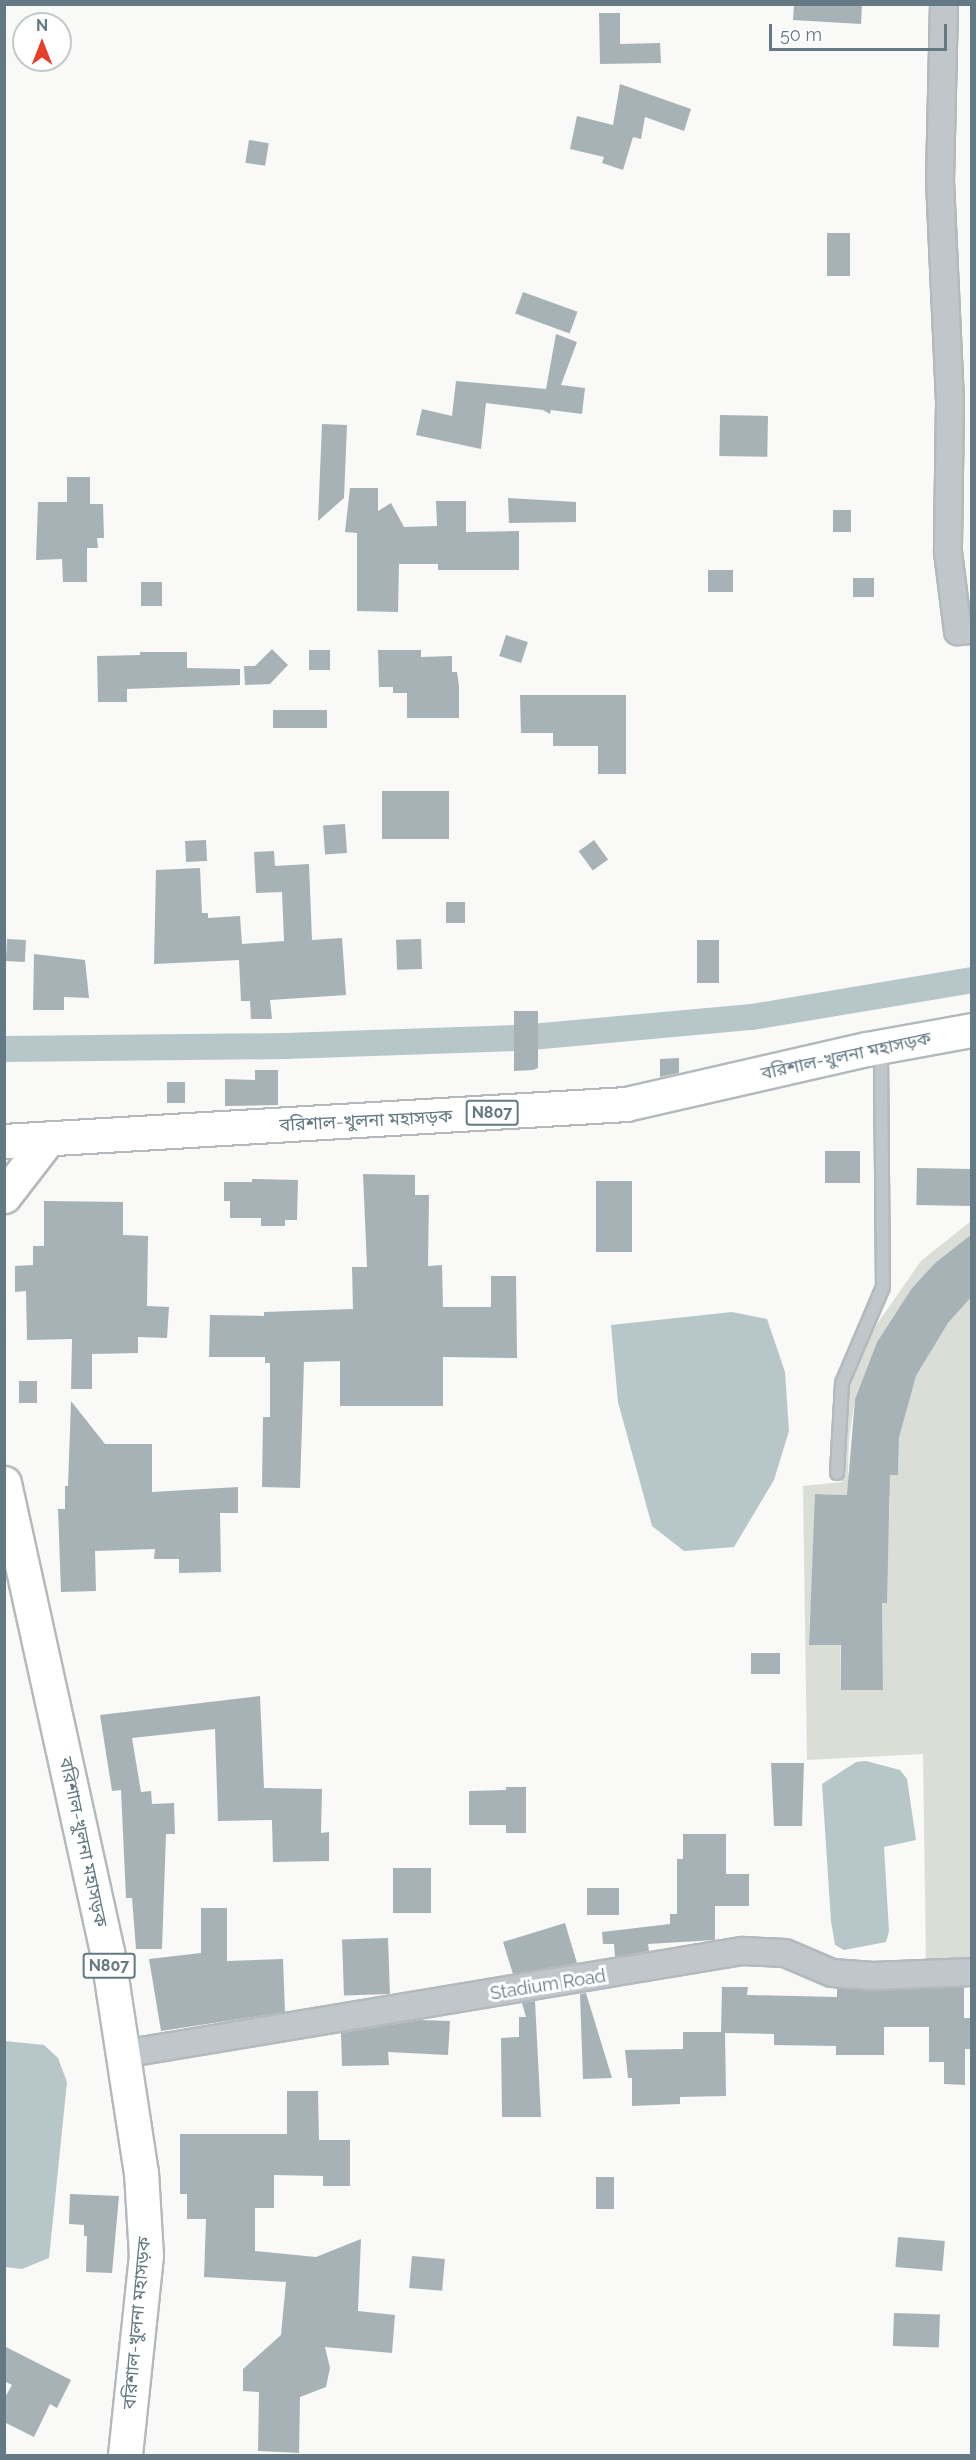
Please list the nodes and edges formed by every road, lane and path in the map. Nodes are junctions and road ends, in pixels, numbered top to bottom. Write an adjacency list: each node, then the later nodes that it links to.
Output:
1 (944, 4): 2 (street)
2 (972, 630)
3 (972, 1030): 4 (highway, বরিশাল-খুলনা মহাসড়ক / N807)
4 (881, 1047): 5 (highway, বরিশাল-খুলনা মহাসড়ক / N807); 8 (lane)
5 (48, 1139): 6 (highway, বরিশাল-খুলনা মহাসড়ক / N807); 7 (highway)
6 (4, 1141)
7 (4, 1196)
8 (837, 1473)
9 (4, 1484): 11 (highway, বরিশাল-খুলনা মহাসড়ক / N807)
10 (972, 1972): 11 (street, Stadium Road)
11 (123, 2054): 12 (highway, বরিশাল-খুলনা মহাসড়ক / N807)
12 (124, 2456)

